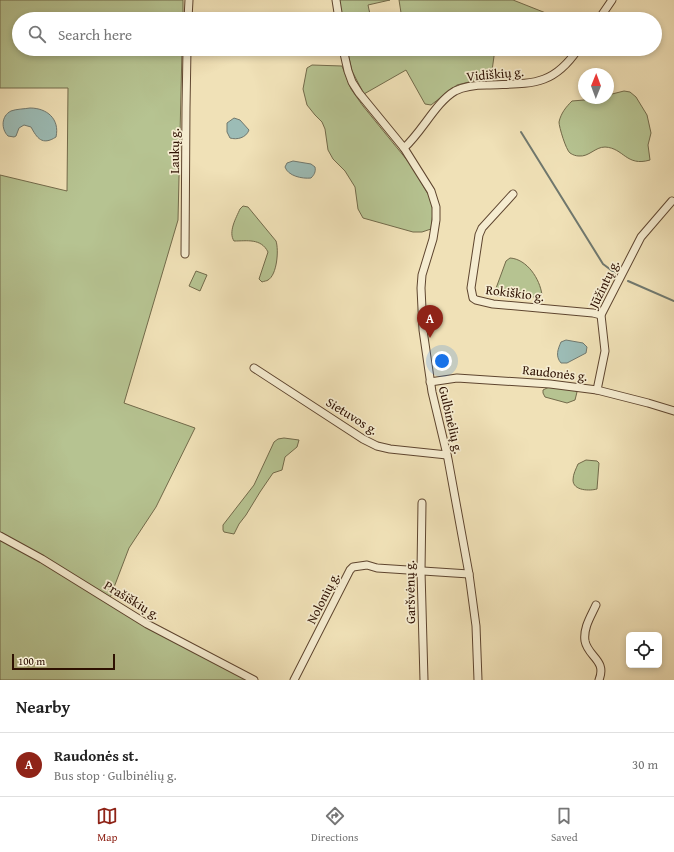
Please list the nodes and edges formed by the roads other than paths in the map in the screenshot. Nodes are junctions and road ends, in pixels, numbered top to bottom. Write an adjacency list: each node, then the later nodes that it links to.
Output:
1 (189, 0): 4 (street)
2 (336, 0): 5 (street)
3 (612, 0): 6 (street)
4 (188, 12)
5 (338, 12)
6 (604, 12)
7 (188, 56): 13 (street, Laukų g.)
8 (345, 56): 10 (street, Gulbinėlių g.)
9 (572, 56): 10 (street, Vidiškių g.)
10 (404, 148): 16 (street, Gulbinėlių g.)
11 (513, 194): 14 (street, Rokiškio g.)
12 (672, 201): 14 (street, Jūžintų g.)
13 (186, 254)
14 (601, 315): 17 (street, Jūžintų g.)
15 (254, 368): 19 (street, Sietuvos g.)
16 (430, 382): 17 (street, Raudonės g.); 19 (street, Gulbinėlių g.)
17 (597, 390): 18 (street, Raudonės g.)
18 (674, 412)
19 (447, 455): 23 (street, Gulbinėlių g.)
20 (422, 503): 22 (street, Garšvėnų g.)
21 (0, 536): 25 (street, Prašiškių g.)
22 (421, 571): 23 (street, Nolonių g.); 26 (street, Nolonių g.); 27 (street, Garšvėnų g.)
23 (469, 574): 28 (street, Gulbinėlių g.)
24 (596, 605): 29 (street)
25 (254, 680)
26 (294, 680)
27 (424, 680)
28 (478, 680)
29 (599, 680)

